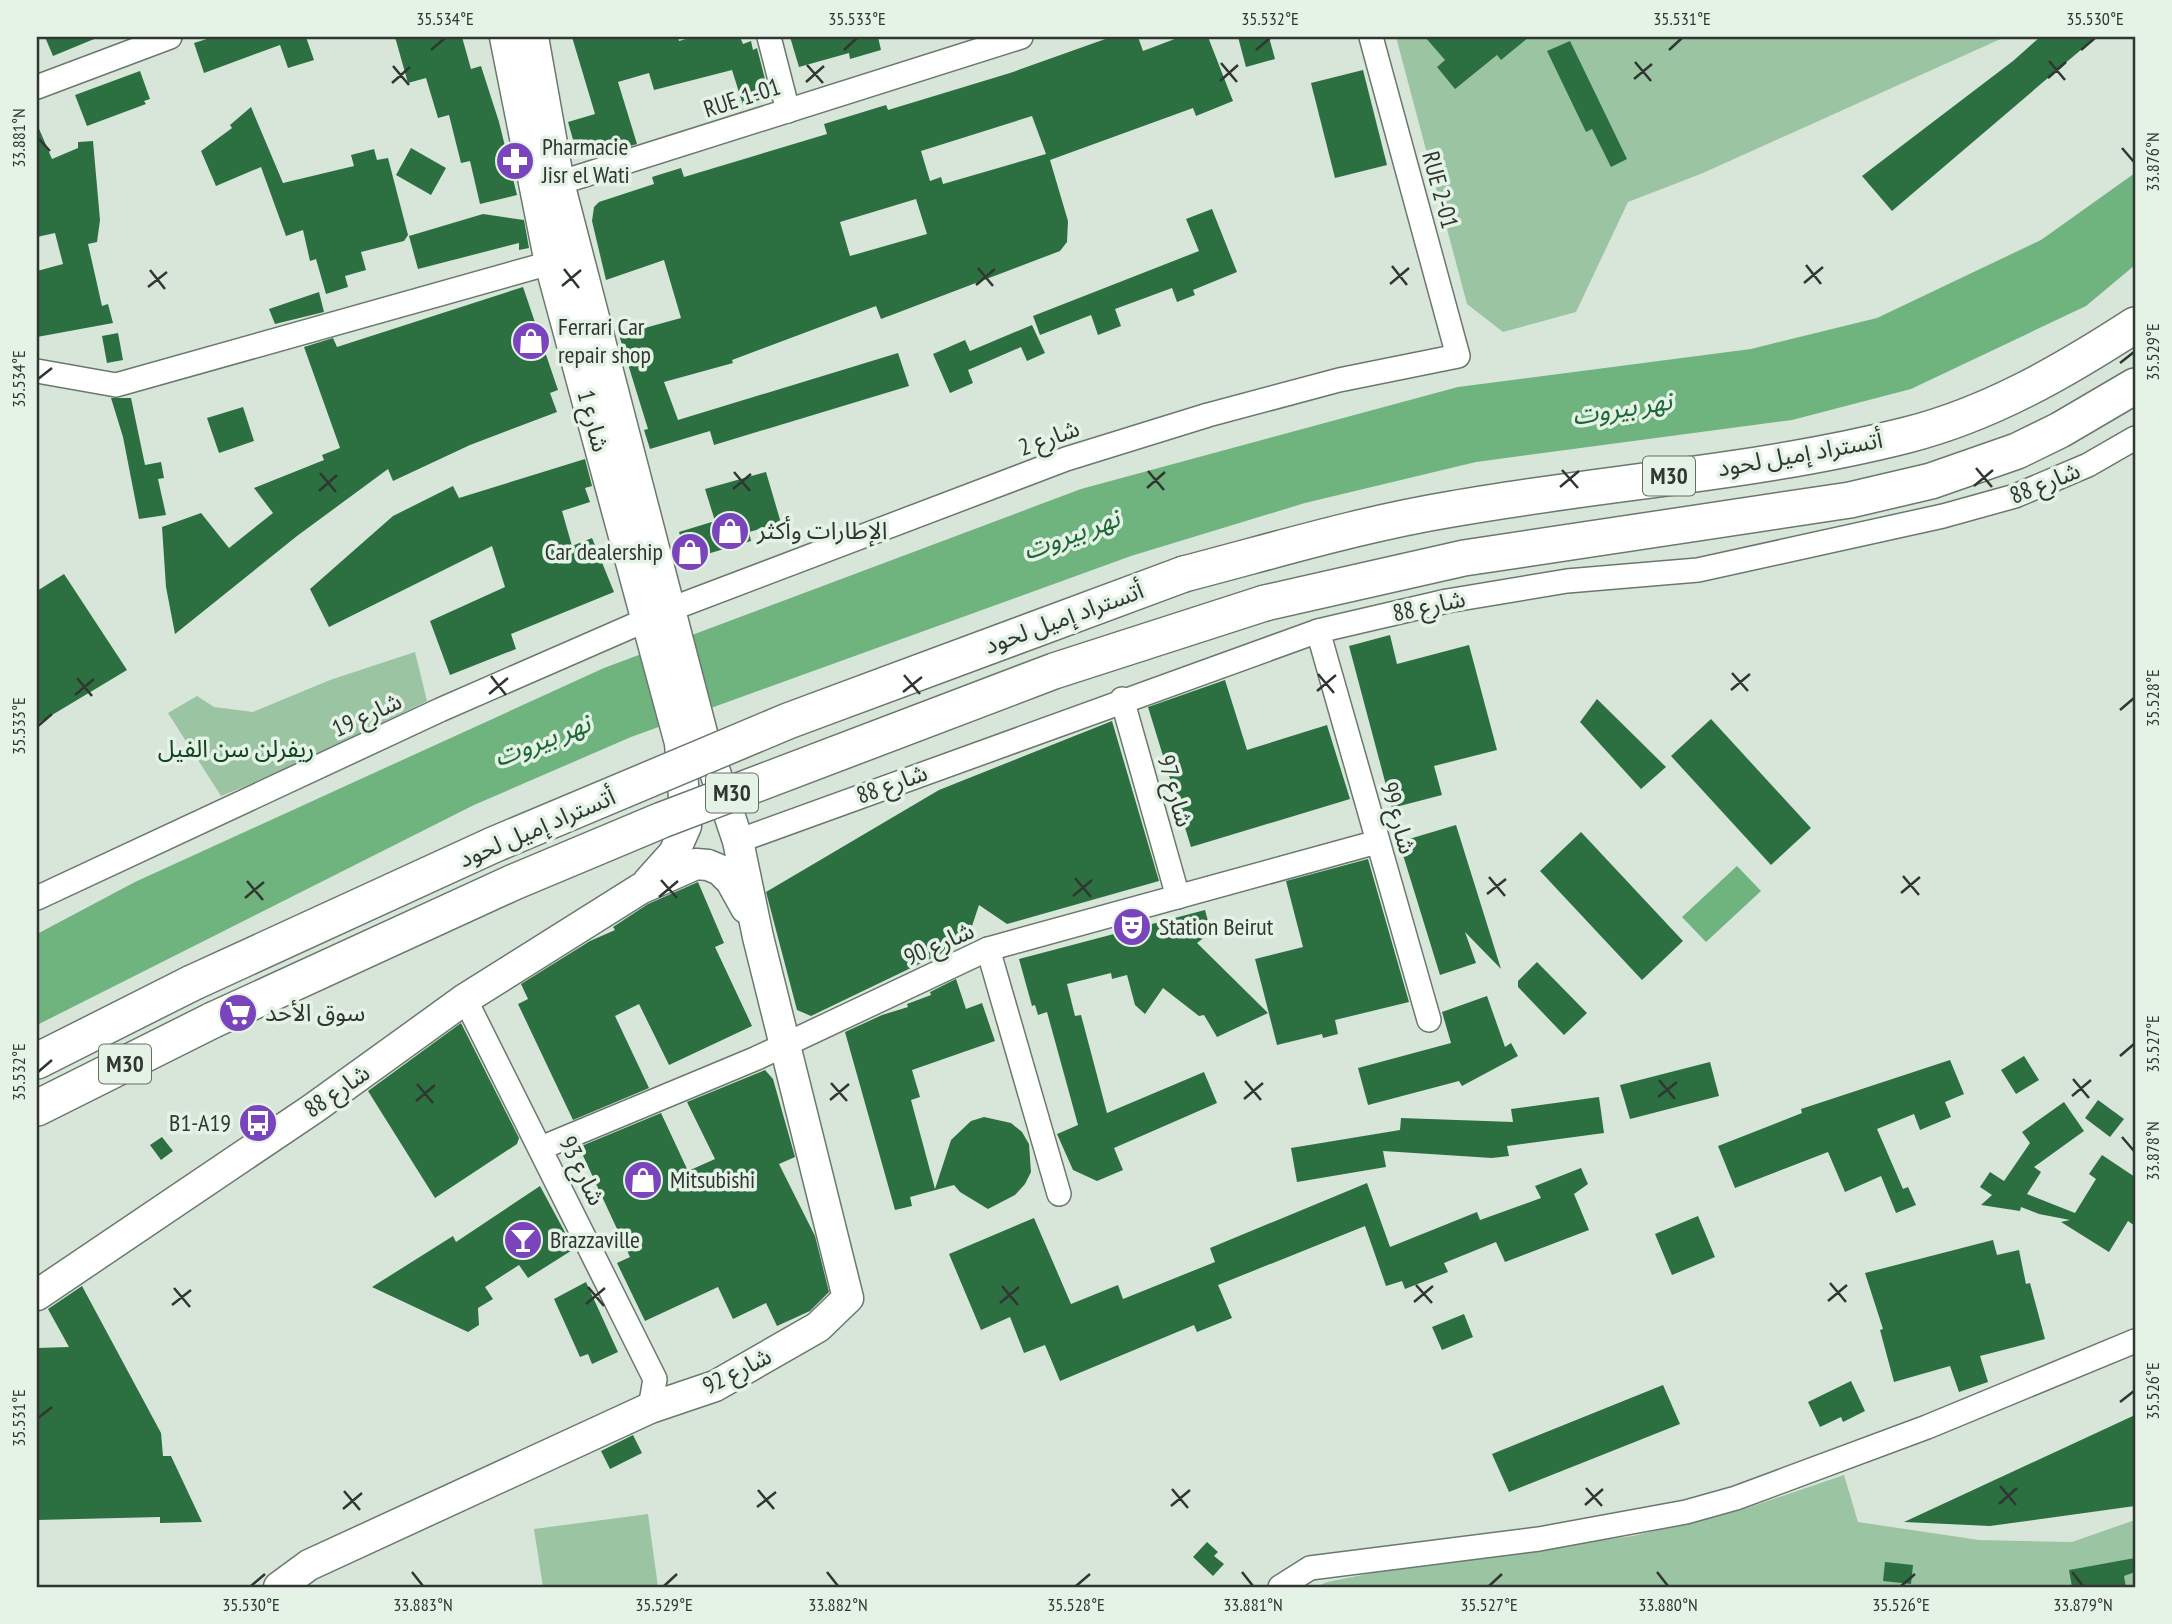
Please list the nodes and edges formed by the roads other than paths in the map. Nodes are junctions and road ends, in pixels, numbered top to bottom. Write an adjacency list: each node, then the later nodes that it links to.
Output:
1 (170, 37): 8 (street)
2 (505, 37): 11 (main road, شارع 1)
3 (533, 37): 10 (main road, شارع 1)
4 (769, 37): 9 (street)
5 (1021, 37): 7 (street, RUE 1-01)
6 (1371, 37): 13 (street, RUE 2-01)
7 (974, 44): 9 (street, RUE 1-01)
8 (37, 87)
9 (788, 111): 10 (street, RUE 1-01)
10 (559, 183): 17 (main road, شارع 1)
11 (551, 263): 14 (street); 17 (main road, شارع 1)
12 (2135, 325): 31 (highway, أتستراد إميل لحود / M30, bridge)
13 (1458, 356): 17 (street, شارع 2)
14 (37, 371)
15 (2135, 386): 32 (highway, أتستراد إميل لحود / M30, bridge)
16 (2135, 438): 18 (street, شارع 88)
17 (661, 624): 20 (main road); 25 (street, شارع 19)
18 (1318, 631): 19 (street, شارع 88); 22 (street, شارع 99)
19 (1122, 699): 21 (street, شارع 88); 24 (street, شارع 97)
20 (691, 738): 21 (main road); 23 (main road)
21 (738, 841): 26 (main road)
22 (1377, 842): 24 (street, شارع 90); 29 (street, شارع 99)
23 (640, 889): 26 (main road); 28 (main road, شارع 88)
24 (1178, 897): 27 (street, شارع 90)
25 (37, 898)
26 (758, 937): 30 (main road, شارع 92)
27 (988, 949): 30 (street, شارع 90); 34 (street)
28 (465, 999): 33 (street, شارع 93); 35 (main road, شارع 88)
29 (1429, 1020)
30 (784, 1044): 33 (street, شارع 90); 37 (main road, شارع 92)
31 (37, 1060)
32 (37, 1108)
33 (541, 1148): 37 (street, شارع 93)
34 (1059, 1194)
35 (37, 1295)
36 (2135, 1340): 39 (street)
37 (650, 1408): 38 (main road, شارع 92)
38 (279, 1587)
39 (1280, 1587)

